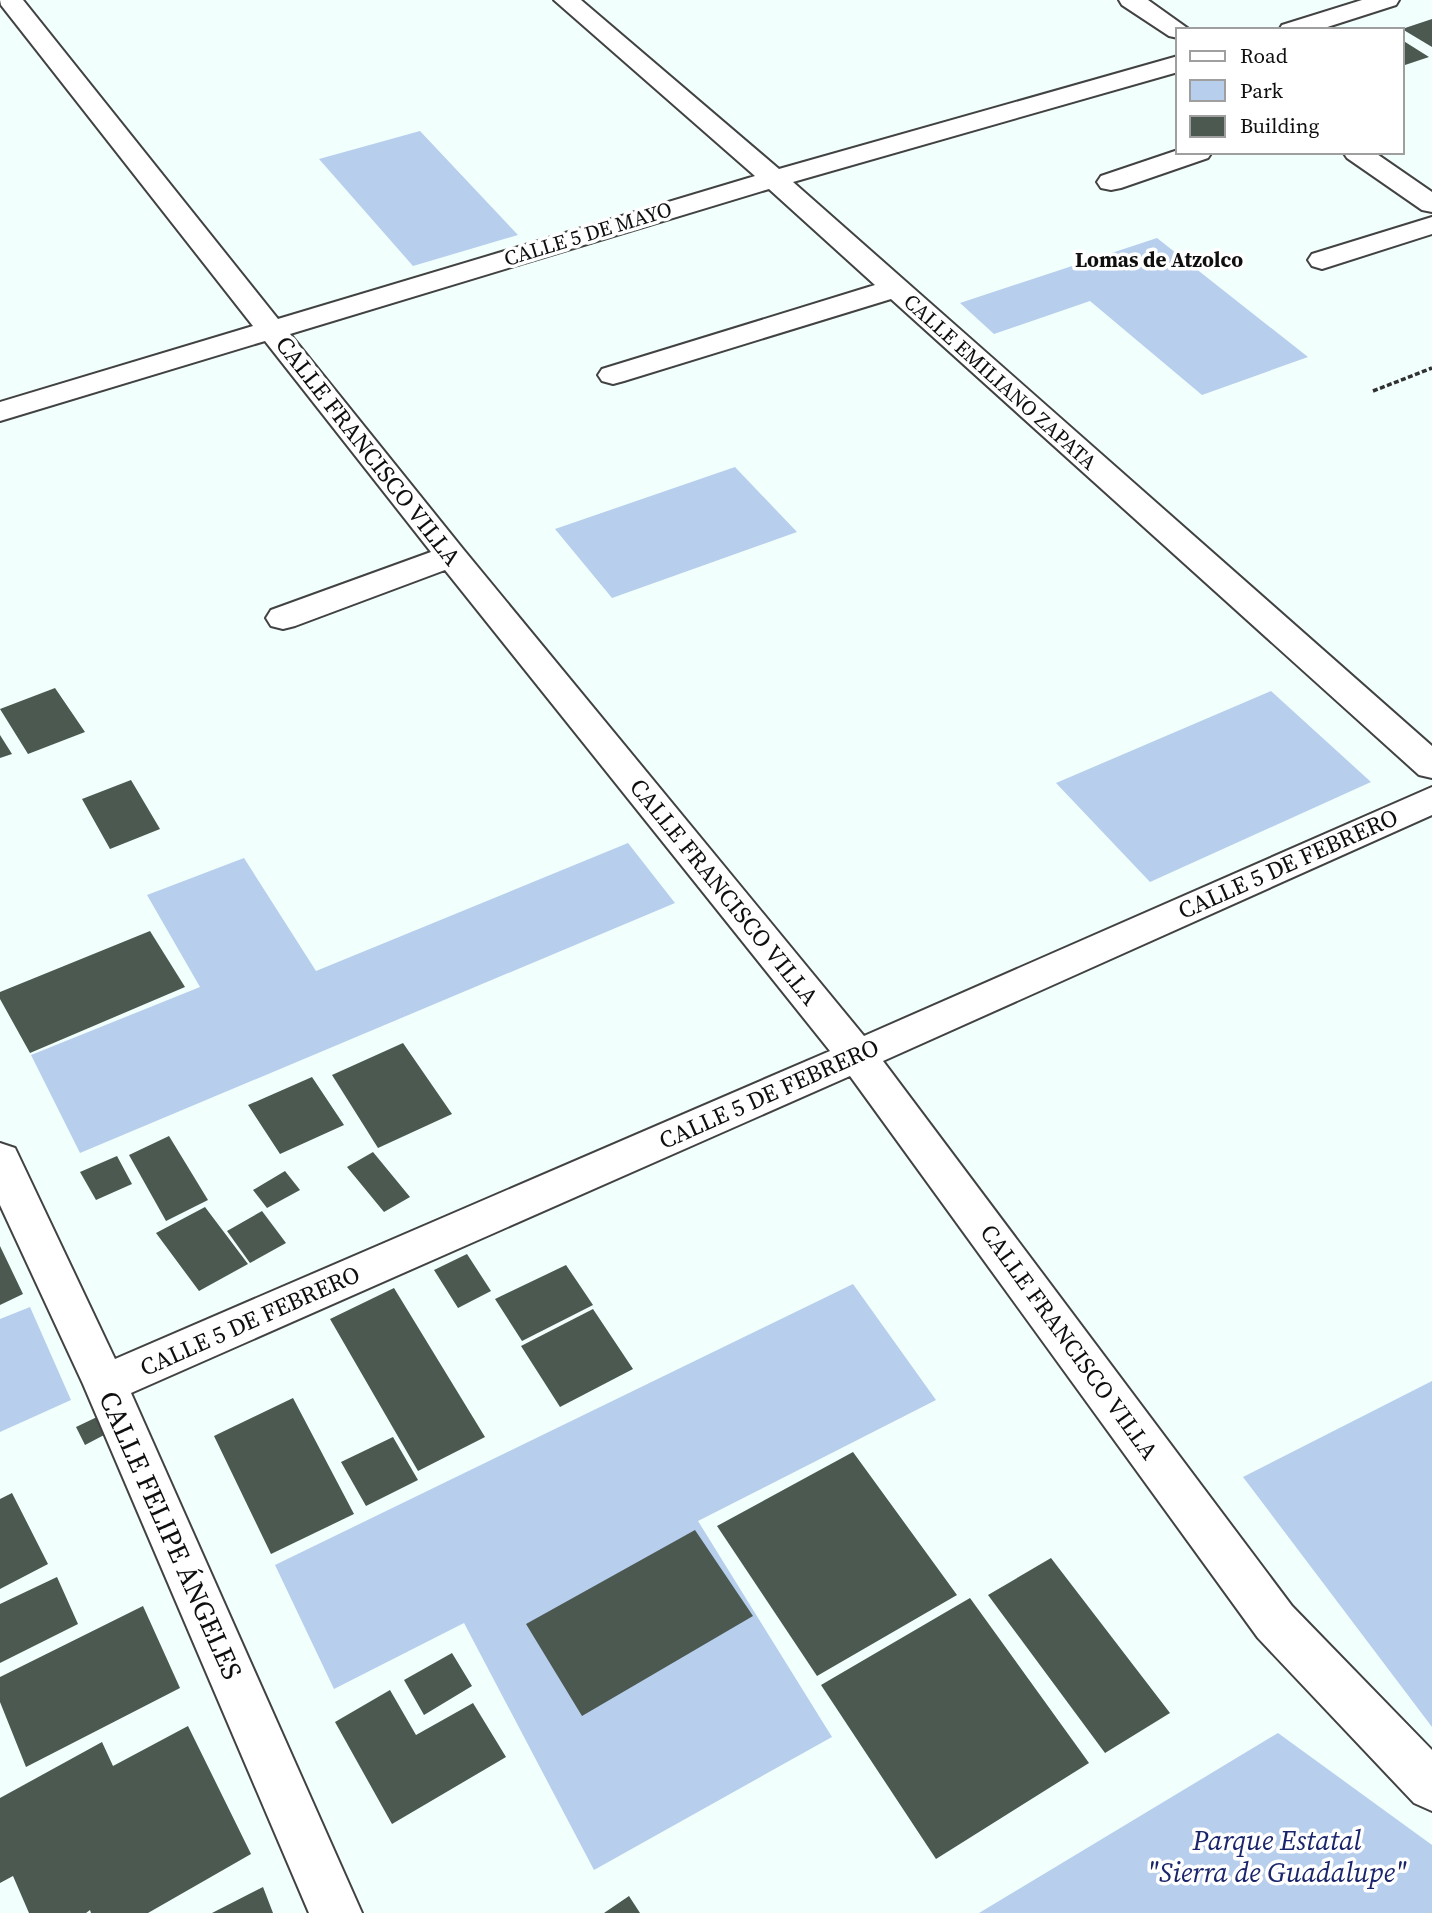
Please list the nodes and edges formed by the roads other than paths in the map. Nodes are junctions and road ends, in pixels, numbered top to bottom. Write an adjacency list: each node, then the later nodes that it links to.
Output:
1 (10, 0): 16 (street, CALLE FRANCISCO VILLA)
2 (566, 0): 10 (street, CALLE EMILIANO ZAPATA)
3 (1131, 0): 6 (street)
4 (1387, 0): 5 (street)
5 (1297, 28)
6 (1176, 30)
7 (1176, 65): 10 (street, CALLE 5 DE MAYO)
8 (1193, 154): 11 (street)
9 (1359, 154): 12 (street)
10 (774, 179): 15 (street, CALLE EMILIANO ZAPATA); 16 (street, CALLE 5 DE MAYO)
11 (1111, 182)
12 (1432, 204)
13 (1432, 225): 14 (street)
14 (1322, 260)
15 (895, 288): 17 (street); 21 (street, CALLE EMILIANO ZAPATA)
16 (272, 329): 18 (street, CALLE 5 DE MAYO); 19 (street, CALLE FRANCISCO VILLA)
17 (612, 375)
18 (0, 412)
19 (451, 556): 20 (street); 23 (street, CALLE FRANCISCO VILLA)
20 (283, 618)
21 (1432, 766)
22 (1432, 800): 23 (street, CALLE 5 DE FEBRERO)
23 (857, 1056): 25 (street, CALLE 5 DE FEBRERO); 26 (street, CALLE FRANCISCO VILLA)
24 (0, 1160): 25 (street, CALLE FELIPE ÁNGELES)
25 (105, 1384): 27 (street, CALLE FELIPE ÁNGELES)
26 (1432, 1786)
27 (336, 1913)

